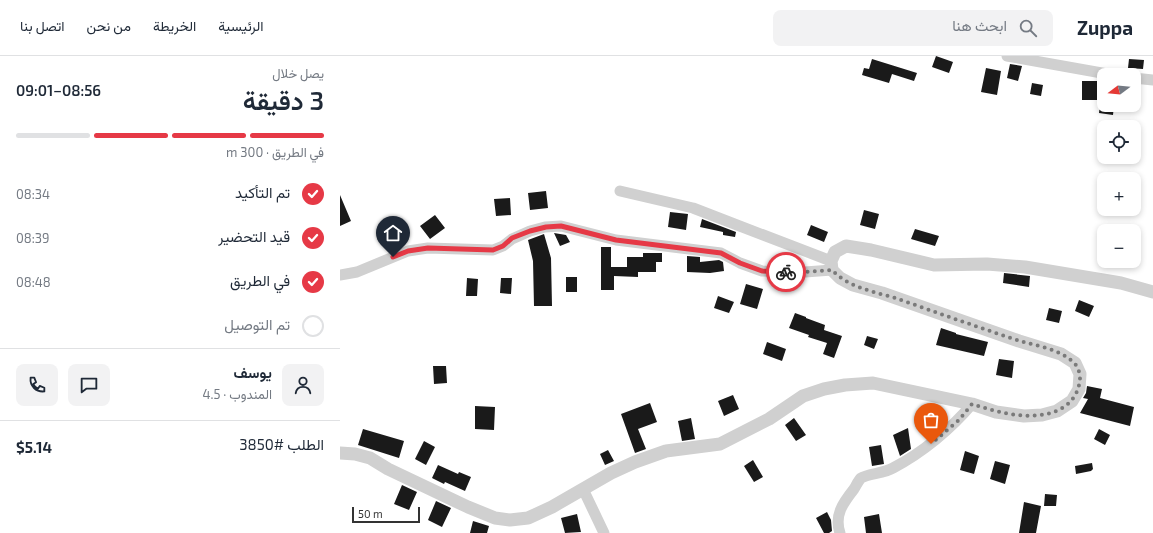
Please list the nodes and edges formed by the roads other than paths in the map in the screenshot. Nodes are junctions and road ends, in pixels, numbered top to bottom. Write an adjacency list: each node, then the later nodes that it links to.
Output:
1 (1007, 56): 2 (street)
2 (1097, 72)
3 (1141, 79): 4 (street)
4 (1153, 80)
5 (620, 191): 6 (street)
6 (832, 265): 7 (street); 8 (street); 9 (street)
7 (340, 275)
8 (1153, 292)
9 (972, 404): 11 (street); 13 (street)
10 (340, 453): 11 (street)
11 (583, 489): 12 (street)
12 (604, 533)
13 (840, 533)

